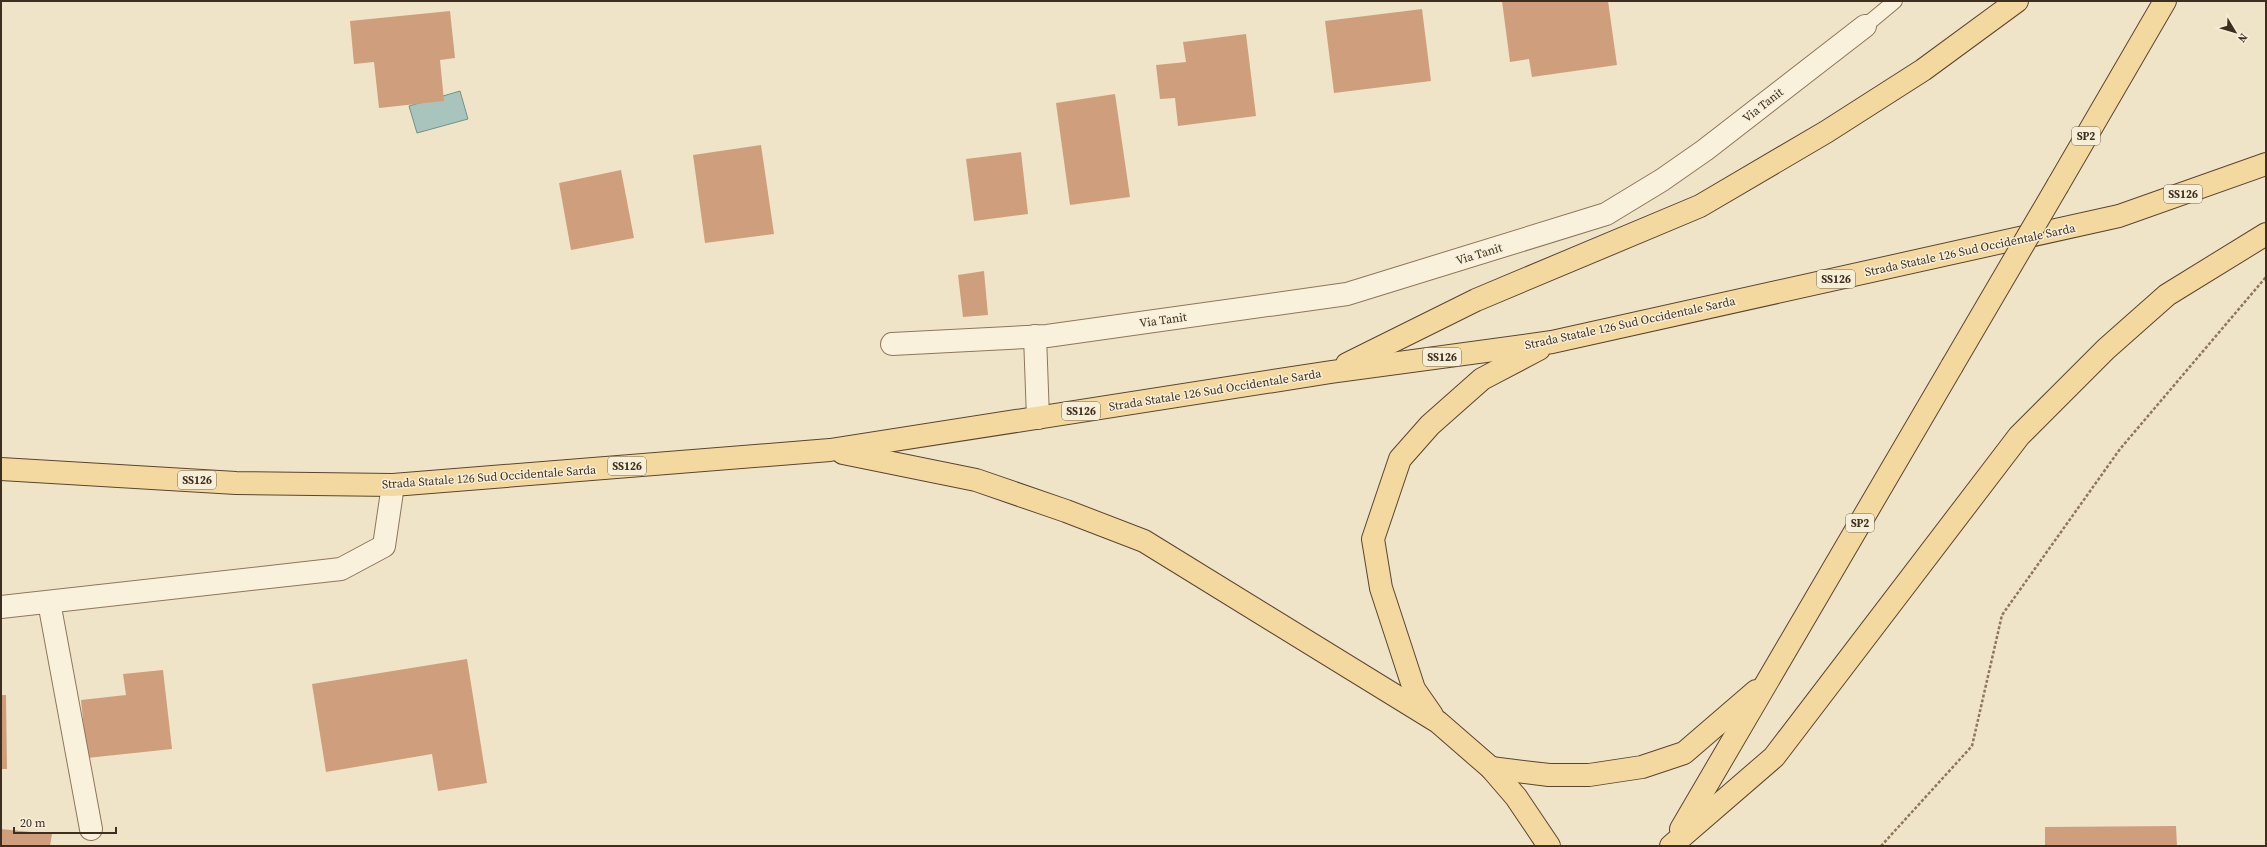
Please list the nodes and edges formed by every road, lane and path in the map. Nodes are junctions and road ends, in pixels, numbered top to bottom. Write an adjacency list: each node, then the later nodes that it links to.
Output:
1 (1895, 1): 4 (lane)
2 (2017, 1): 11 (main road)
3 (2165, 1): 18 (main road, SP2, bridge)
4 (1865, 26): 8 (street, Via Tanit)
5 (2266, 164): 9 (main road, Strada Statale 126 Sud Occidentale Sarda / SS126)
6 (2266, 234): 23 (main road)
7 (2266, 277): 24 (path)
8 (1035, 336): 10 (street, Via Tanit); 12 (street)
9 (1552, 342): 11 (main road, Strada Statale 126 Sud Occidentale Sarda / SS126); 19 (main road)
10 (892, 344)
11 (1331, 372): 12 (main road, Strada Statale 126 Sud Occidentale Sarda / SS126)
12 (1038, 418): 13 (main road, Strada Statale 126 Sud Occidentale Sarda / SS126)
13 (830, 450): 15 (main road, Strada Statale 126 Sud Occidentale Sarda / SS126); 19 (main road)
14 (1, 469): 15 (main road, Strada Statale 126 Sud Occidentale Sarda / SS126)
15 (393, 485): 16 (street)
16 (49, 602): 17 (street); 21 (street)
17 (1, 607)
18 (1769, 680): 20 (main road); 23 (main road, SP2)
19 (1438, 722): 20 (main road)
20 (1491, 768): 22 (main road)
21 (91, 829)
22 (1549, 846)
23 (1671, 846)
24 (1880, 846)

